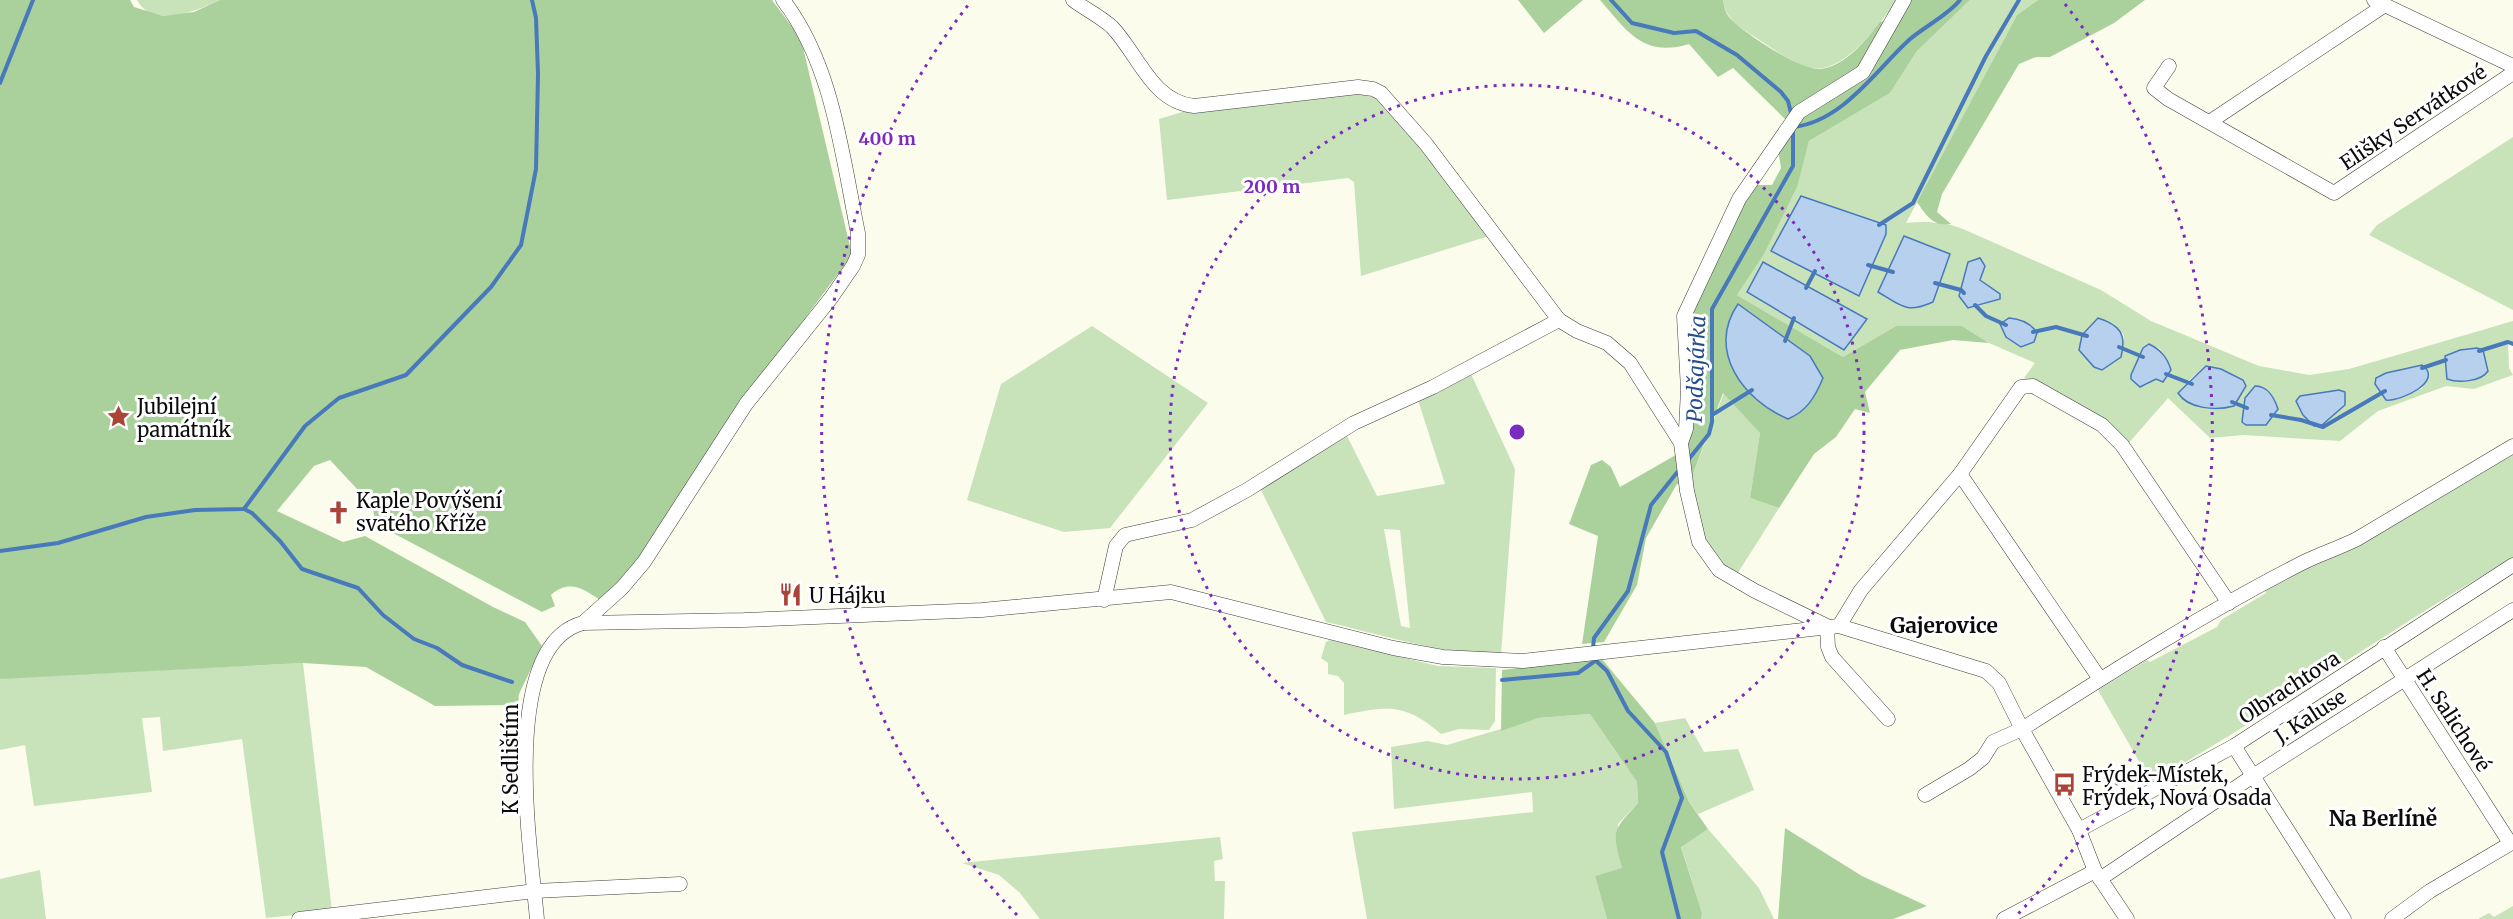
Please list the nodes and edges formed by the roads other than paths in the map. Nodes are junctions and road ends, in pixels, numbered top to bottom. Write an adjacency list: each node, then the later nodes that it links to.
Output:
1 (783, 0): 17 (street, K Sedlištím)
2 (1073, 0): 9 (street)
3 (1904, 0): 10 (street)
4 (2379, 3): 6 (street); 8 (street)
5 (2169, 66): 8 (street)
6 (2513, 66)
7 (2513, 73): 8 (street, Elišky Servátkové)
8 (2211, 121)
9 (1559, 320): 10 (street); 14 (street)
10 (1681, 443): 18 (street)
11 (2513, 446): 15 (street)
12 (1960, 474): 15 (street); 18 (street); 20 (street)
13 (2513, 565): 19 (street, Olbrachtova)
14 (1104, 600): 17 (street); 18 (street)
15 (2229, 603): 20 (street)
16 (2513, 610): 21 (street, J. Kaluse)
17 (583, 622): 31 (street, K Sedlištím)
18 (1833, 626): 22 (street); 23 (street)
19 (2384, 647): 21 (street, H. Salichové); 24 (street, Olbrachtova)
20 (2100, 679): 23 (street)
21 (2404, 679): 25 (street, J. Kaluse); 28 (street, H. Salichové)
22 (1888, 719)
23 (2022, 729): 26 (street); 27 (street)
24 (2234, 746): 25 (street); 27 (street, Olbrachtova)
25 (2253, 776): 29 (street, J. Kaluse); 36 (street)
26 (1925, 795)
27 (2079, 830): 29 (street)
28 (2512, 843): 37 (street)
29 (2098, 875): 34 (street, J. Kaluse); 35 (street)
30 (680, 884): 31 (street)
31 (535, 891): 32 (street); 33 (street, K Sedlištím)
32 (299, 919)
33 (537, 919)
34 (2004, 919)
35 (2127, 919)
36 (2344, 919)
37 (2392, 919)

